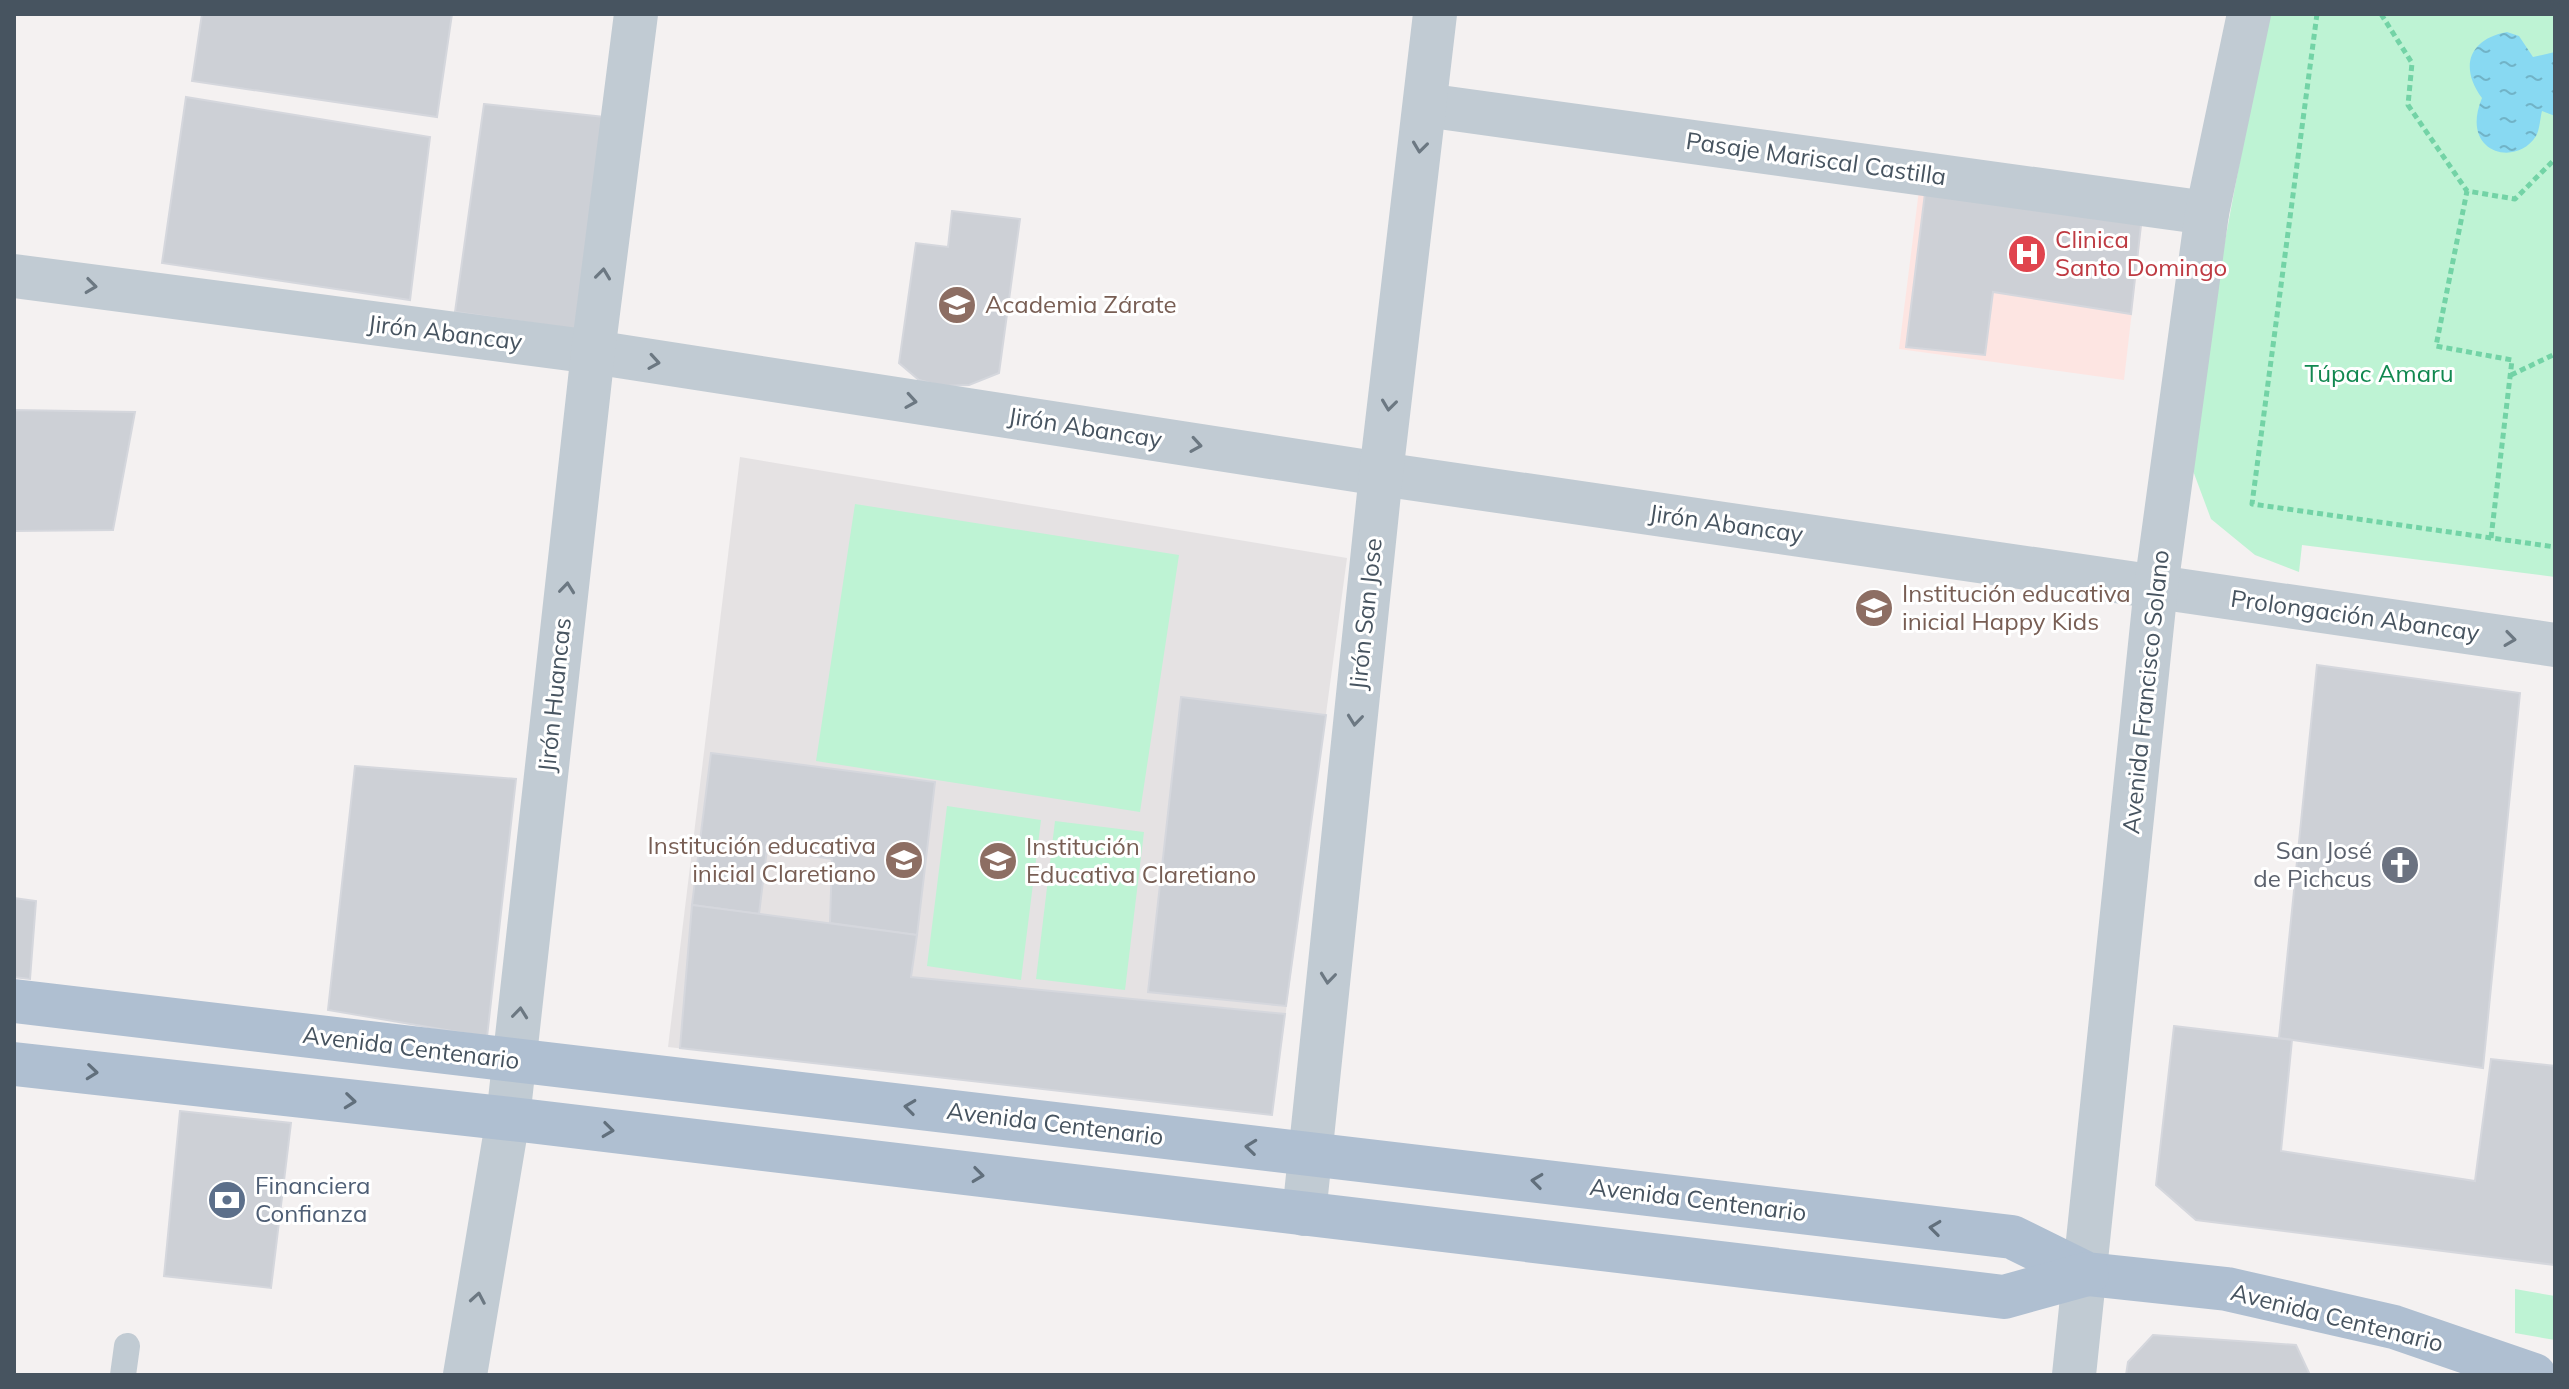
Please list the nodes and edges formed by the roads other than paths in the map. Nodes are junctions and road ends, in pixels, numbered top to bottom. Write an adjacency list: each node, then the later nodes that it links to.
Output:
1 (636, 14): 7 (street, Jirón Huancas, one-way to 1)
2 (1435, 14): 4 (street, Jirón San Jose)
3 (2249, 14): 5 (street, Avenida Francisco Solano)
4 (1425, 105): 5 (street, Pasaje Mariscal Castilla); 8 (street, Jirón San Jose, one-way to 8)
5 (2207, 213): 9 (street, Avenida Francisco Solano)
6 (14, 276): 7 (street, Jirón Abancay, one-way to 7)
7 (593, 352): 8 (street, Jirón Abancay, one-way to 8); 12 (street, Jirón Huancas, one-way to 7)
8 (1381, 474): 9 (street, Jirón Abancay); 15 (street, Jirón San Jose, one-way to 15)
9 (2156, 587): 10 (street, Prolongación Abancay, one-way to 10); 17 (street, Avenida Francisco Solano)
10 (2555, 645)
11 (14, 1001): 12 (main road, Avenida Centenario)
12 (514, 1060): 14 (street, Jirón Huancas); 15 (main road, Avenida Centenario, one-way to 12)
13 (14, 1064): 14 (main road, Avenida Centenario, one-way to 14)
14 (508, 1118): 16 (main road, Avenida Centenario, one-way to 16); 20 (street, Jirón Huancas, one-way to 14)
15 (1310, 1154): 16 (street, Jirón San Jose); 17 (main road, Avenida Centenario, one-way to 15)
16 (1304, 1214): 17 (main road, Avenida Centenario)
17 (2087, 1274): 21 (street, Avenida Francisco Solano); 22 (main road, Avenida Centenario)
18 (127, 1346): 19 (lane)
19 (123, 1375)
20 (465, 1375)
21 (2074, 1375)
22 (2534, 1375)

